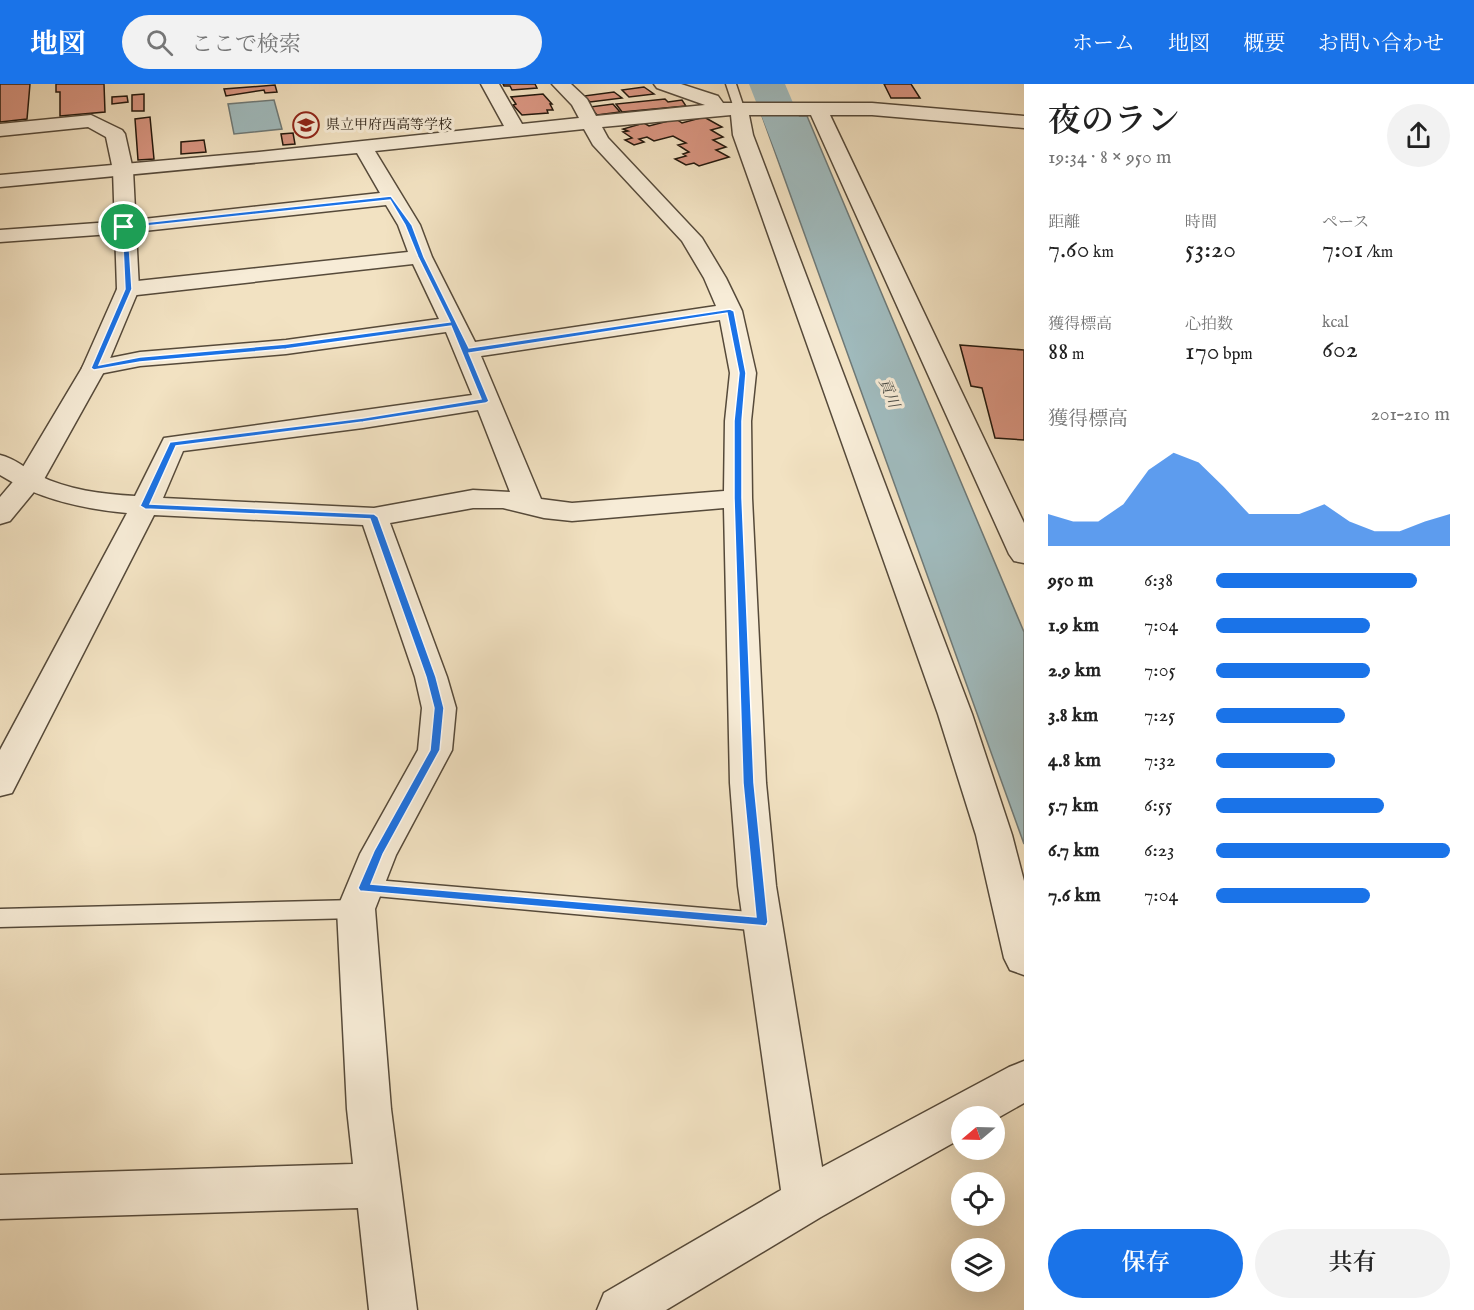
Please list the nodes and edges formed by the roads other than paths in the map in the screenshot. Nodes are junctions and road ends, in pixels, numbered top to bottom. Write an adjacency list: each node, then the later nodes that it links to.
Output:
1 (490, 84): 9 (street)
2 (561, 84): 7 (street)
3 (663, 84): 4 (street)
4 (733, 102): 5 (street); 7 (street); 35 (street)
5 (814, 109): 6 (street); 30 (street)
6 (1024, 122)
7 (591, 123): 9 (street); 18 (street)
8 (0, 130): 11 (street)
9 (516, 131): 10 (street)
10 (362, 146): 11 (street); 13 (street)
11 (123, 170): 12 (street); 14 (street)
12 (0, 180)
13 (391, 198): 14 (street); 16 (street)
14 (124, 227): 15 (street); 17 (street)
15 (0, 236)
16 (421, 257): 17 (street); 19 (street)
17 (128, 289): 21 (street)
18 (730, 311): 20 (street); 25 (street)
19 (454, 324): 20 (street); 21 (street)
20 (466, 351): 22 (street)
21 (94, 368): 24 (street)
22 (486, 401): 26 (street); 27 (street)
23 (0, 463): 24 (street)
24 (29, 481): 27 (street); 28 (street)
25 (738, 498): 26 (street); 34 (street)
26 (528, 503): 29 (street)
27 (145, 506): 29 (street); 31 (street)
28 (0, 515)
29 (374, 517): 32 (street)
30 (1024, 554)
31 (0, 783)
32 (360, 898): 33 (lane); 34 (lane); 37 (street)
33 (0, 918)
34 (762, 922): 39 (street)
35 (1024, 958)
36 (1024, 1081): 39 (street)
37 (378, 1185): 38 (street); 41 (street)
38 (0, 1197)
39 (806, 1202): 40 (street)
40 (631, 1307)
41 (393, 1310)

